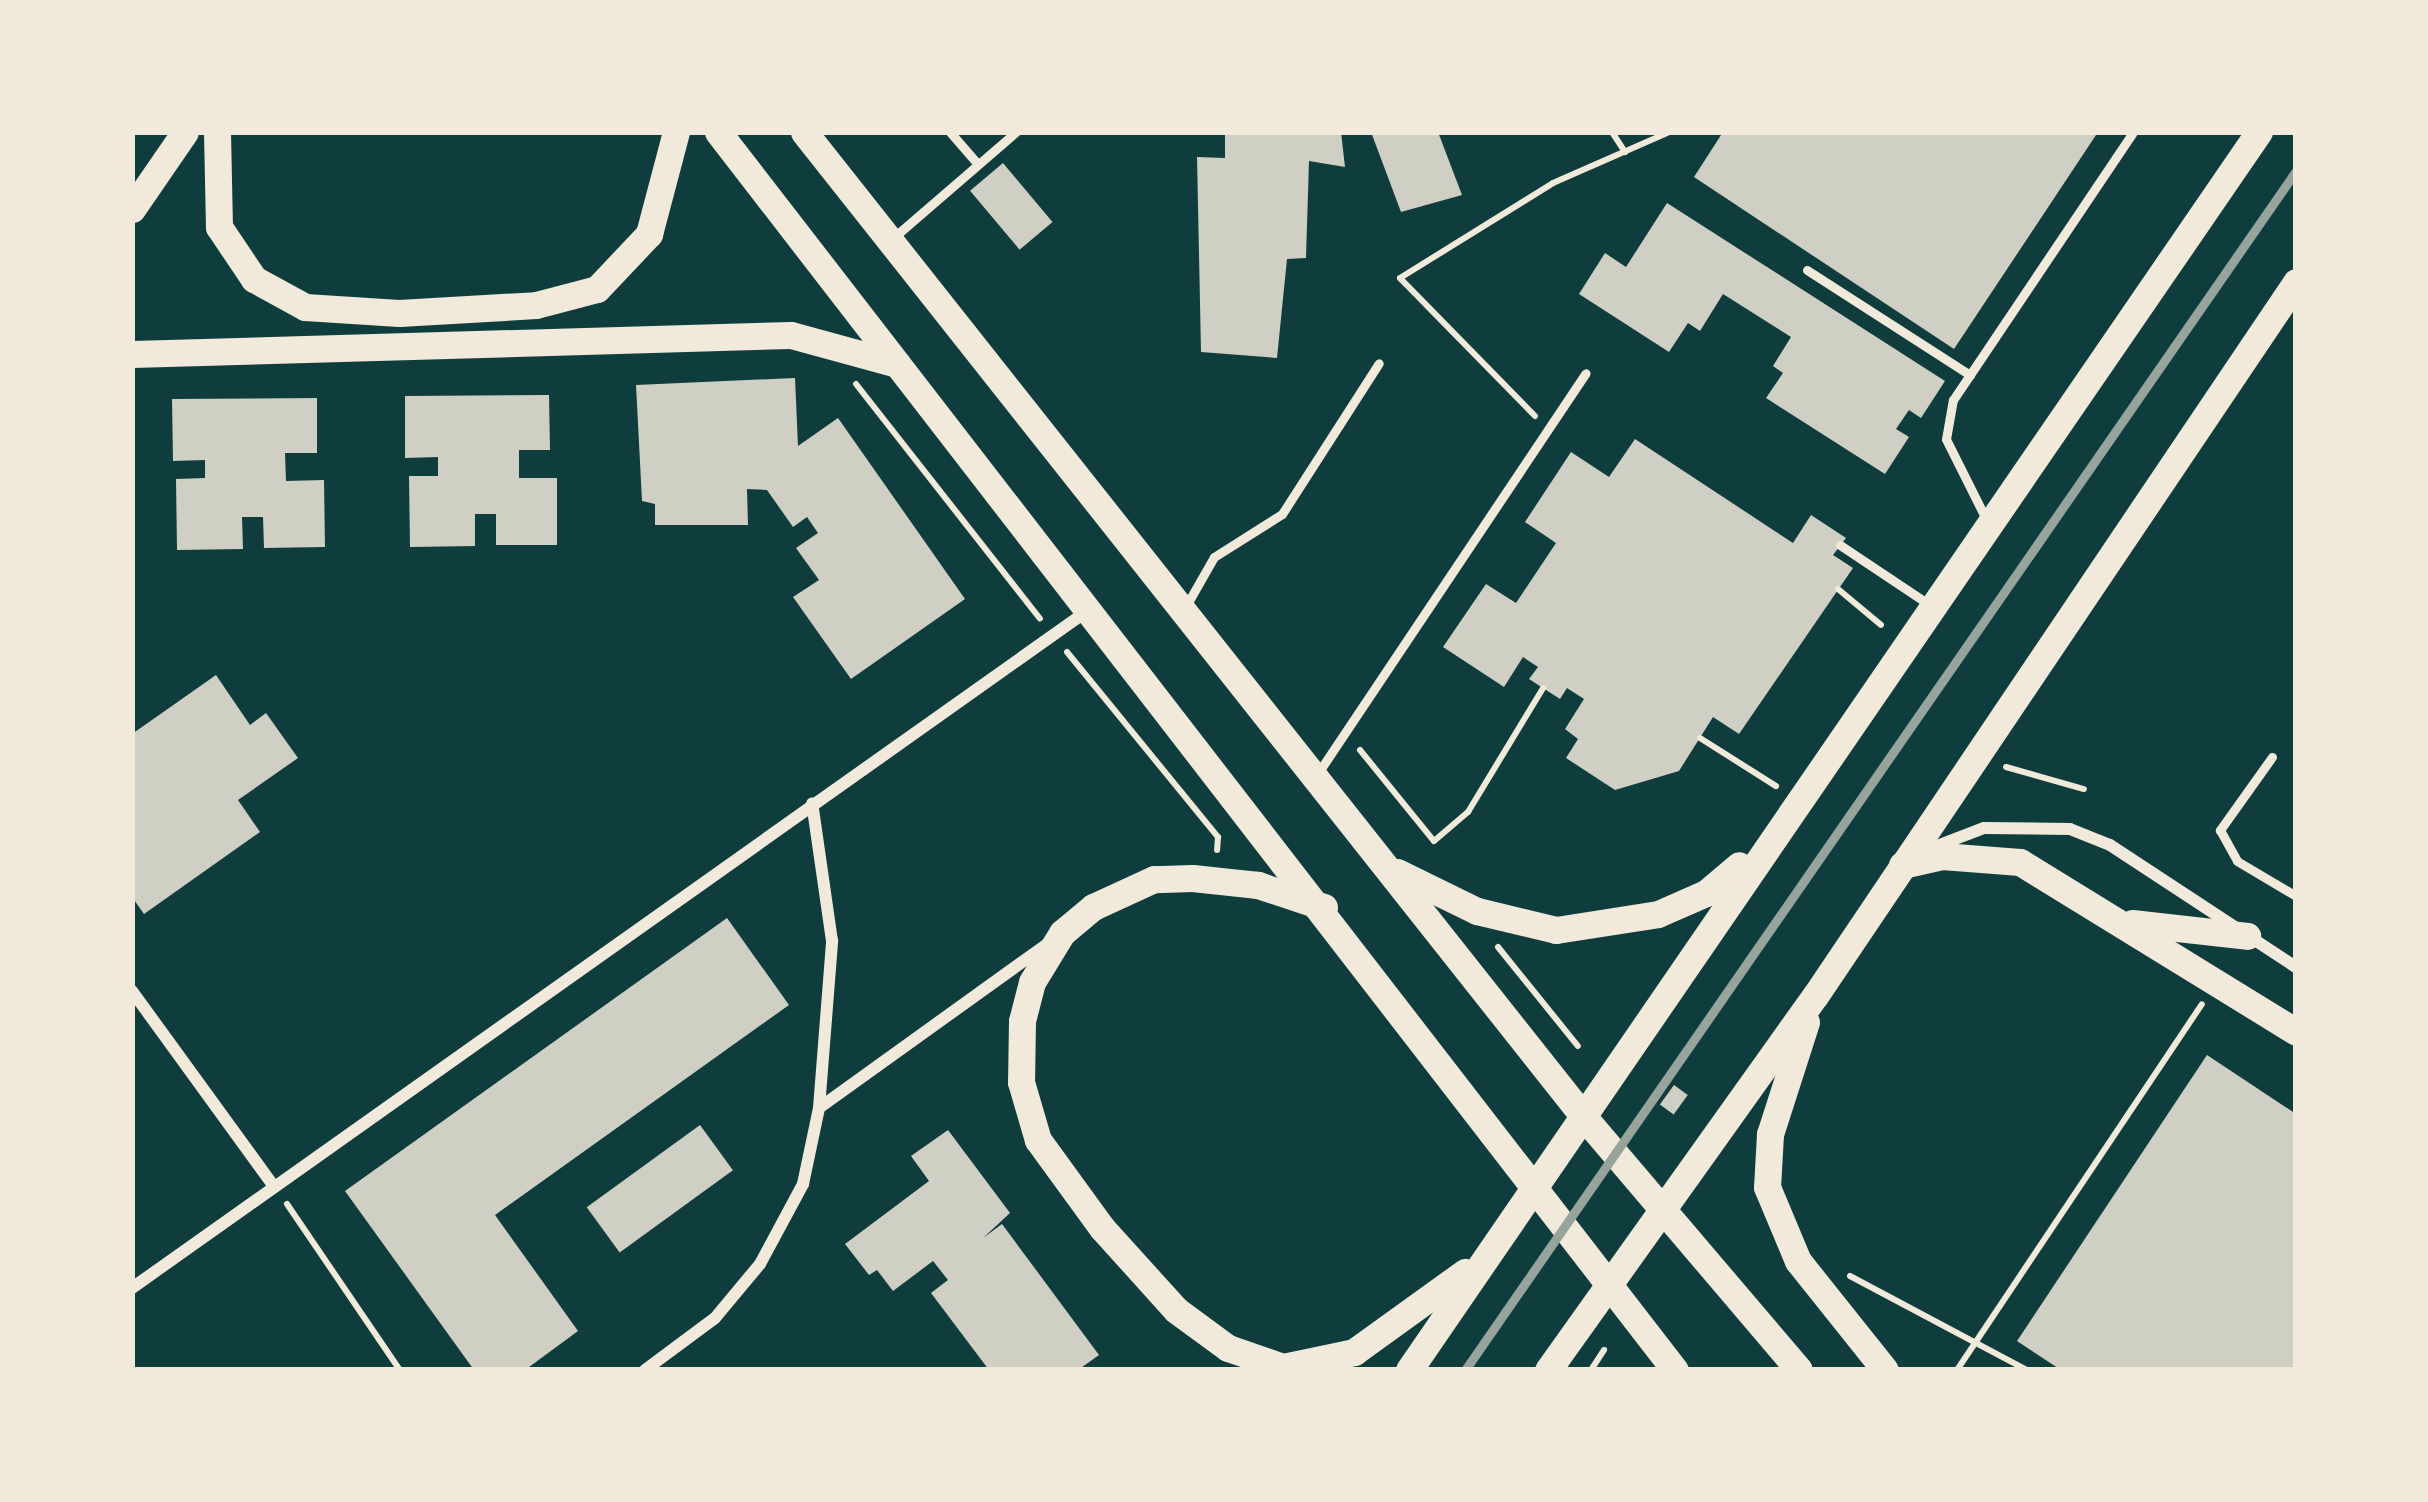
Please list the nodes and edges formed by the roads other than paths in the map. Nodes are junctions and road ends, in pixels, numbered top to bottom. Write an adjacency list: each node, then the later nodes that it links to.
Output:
1 (185, 132): 11 (main road)
2 (218, 132): 3 (main road)
3 (676, 132)
4 (718, 132): 17 (main road)
5 (804, 132): 12 (main road)
6 (950, 132): 10 (lane)
7 (1016, 132): 10 (lane)
8 (2133, 132): 19 (lane)
9 (2259, 132): 20 (main road)
10 (975, 161): 12 (lane)
11 (132, 209)
12 (890, 240): 24 (main road)
13 (1808, 270): 19 (lane)
14 (2296, 282): 30 (main road)
15 (132, 354): 17 (main road)
16 (1379, 363): 24 (lane)
17 (899, 364): 23 (main road)
18 (1586, 373): 26 (lane)
19 (1970, 375): 20 (lane)
20 (1987, 521): 22 (main road)
21 (1840, 545): 22 (lane)
22 (1930, 604): 28 (main road)
23 (1091, 608): 27 (street); 32 (main road)
24 (1184, 611): 26 (main road)
25 (2272, 757): 31 (lane)
26 (1316, 778): 29 (main road)
27 (812, 803): 40 (street); 42 (street)
28 (1765, 843): 29 (main road); 41 (main road)
29 (1383, 862): 41 (main road)
30 (1902, 866): 33 (main road); 35 (street); 38 (main road)
31 (2296, 896)
32 (1324, 907): 34 (main road); 43 (main road)
33 (2122, 921): 35 (main road); 39 (main road)
34 (1062, 933): 40 (street); 45 (main road)
35 (2247, 936): 36 (street)
36 (2296, 968)
37 (132, 991): 42 (street)
38 (1815, 995): 44 (main road); 53 (main road)
39 (2296, 1032)
40 (819, 1108): 48 (street)
41 (1583, 1116): 43 (main road); 44 (main road)
42 (273, 1184): 47 (street)
43 (1534, 1188): 45 (main road); 46 (main road)
44 (1661, 1208): 46 (main road); 52 (main road)
45 (1491, 1250): 49 (main road)
46 (1607, 1285): 50 (main road); 51 (main road)
47 (132, 1288)
48 (645, 1370)
49 (1409, 1370)
50 (1548, 1370)
51 (1675, 1370)
52 (1798, 1370)
53 (1885, 1370)

